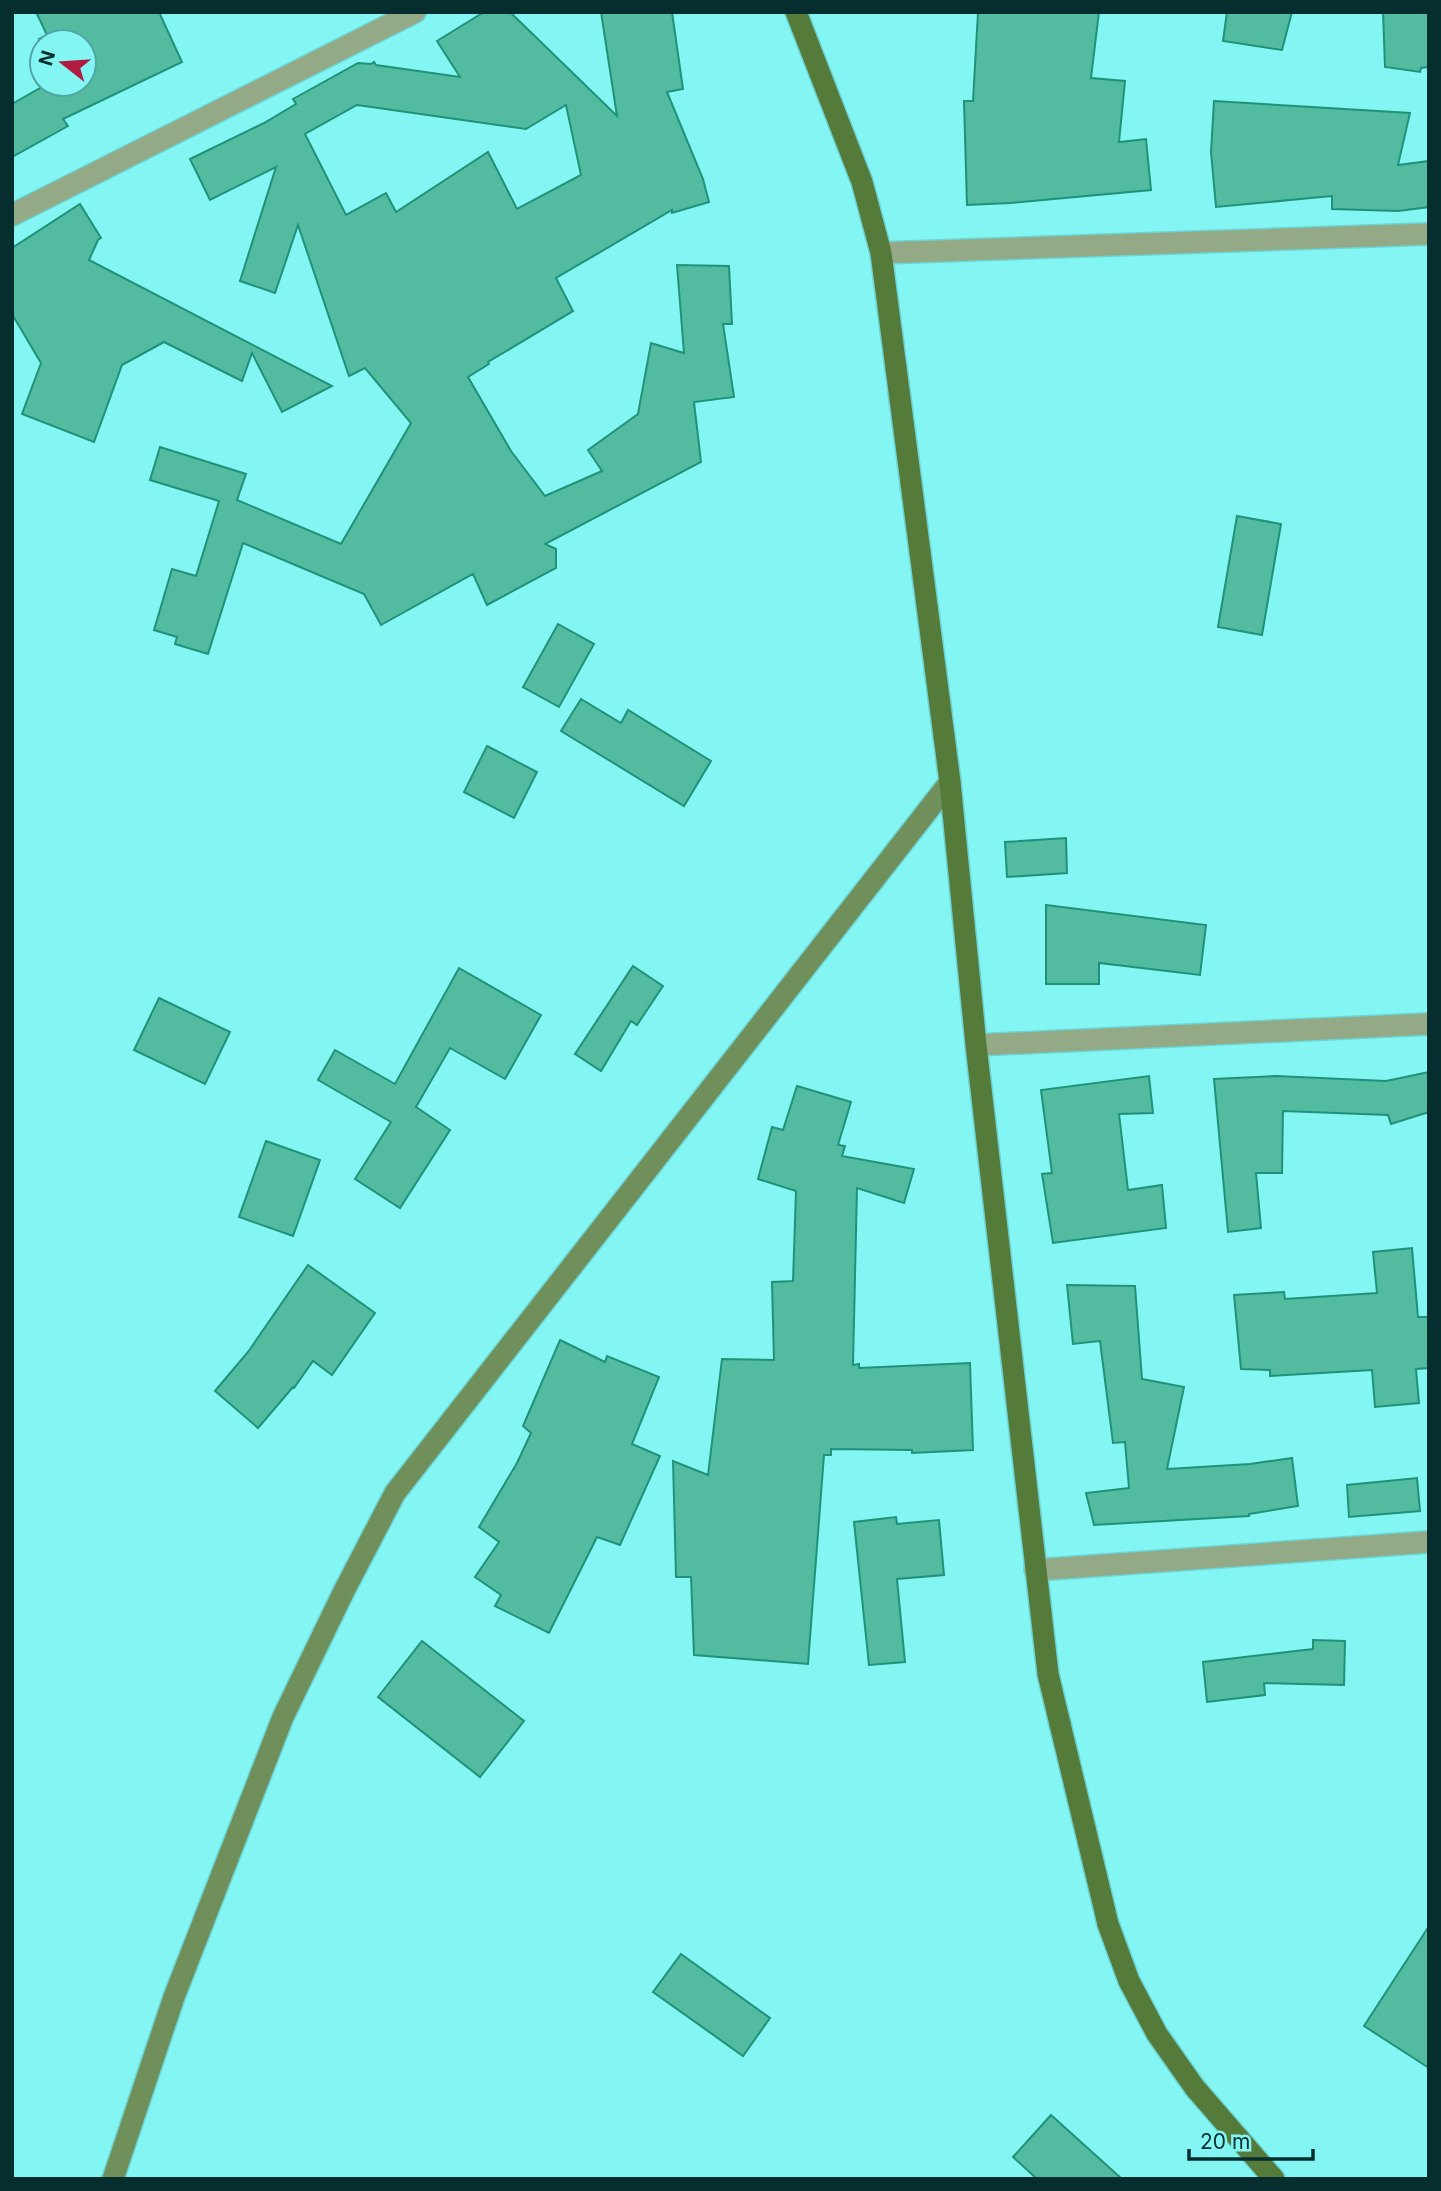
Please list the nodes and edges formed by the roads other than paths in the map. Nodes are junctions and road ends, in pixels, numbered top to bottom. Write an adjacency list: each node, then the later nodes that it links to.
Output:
1 (415, 12): 3 (street)
2 (796, 12): 5 (main road)
3 (12, 215)
4 (1429, 234): 5 (street)
5 (881, 253): 6 (main road)
6 (950, 782): 8 (main road); 11 (main road)
7 (1429, 1024): 8 (street)
8 (976, 1045): 10 (main road)
9 (1429, 1542): 10 (street)
10 (1035, 1570): 12 (main road)
11 (113, 2179)
12 (1274, 2179)

